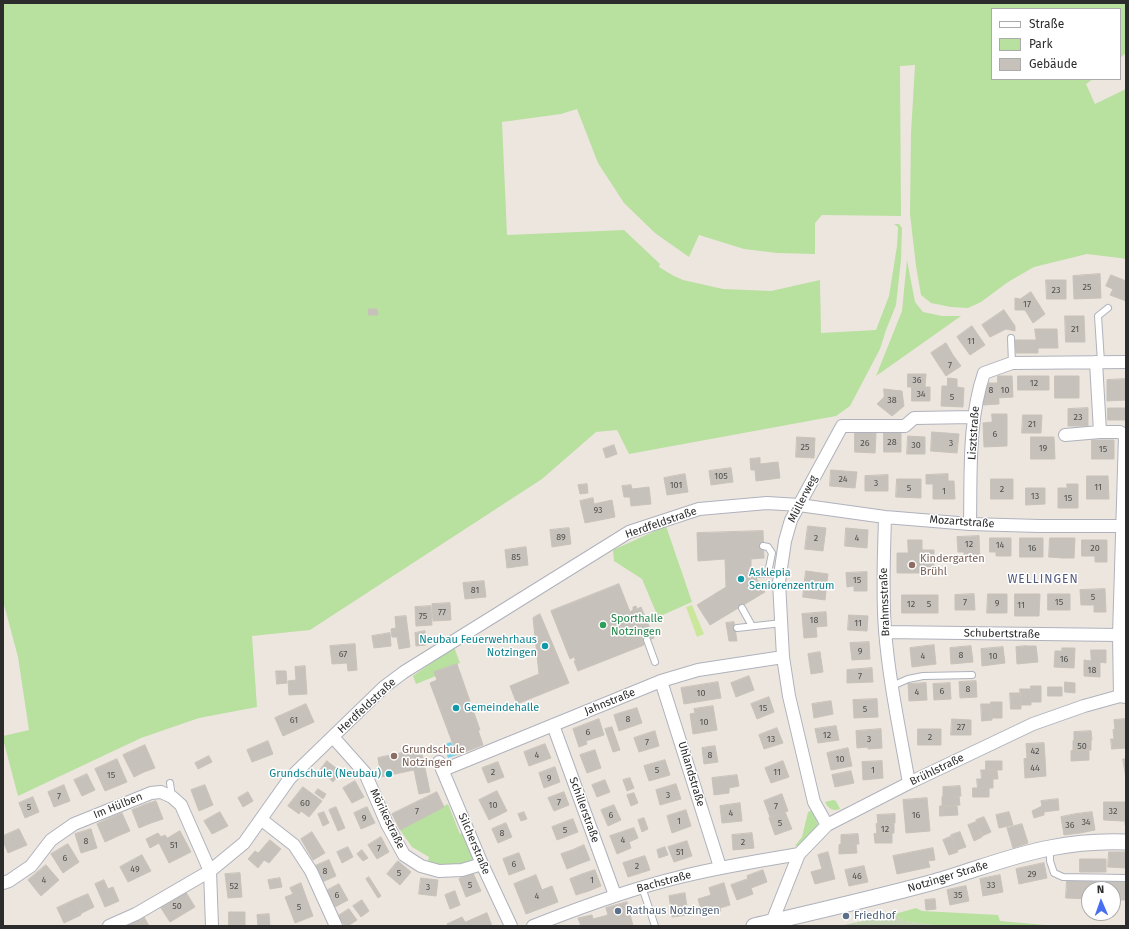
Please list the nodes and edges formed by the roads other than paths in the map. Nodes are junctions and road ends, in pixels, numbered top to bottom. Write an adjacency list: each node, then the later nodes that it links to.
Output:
1 (1108, 308): 3 (lane)
2 (1011, 338): 5 (lane)
3 (1098, 362): 4 (street, Lisztstraße); 5 (street, Lisztstraße); 7 (street)
4 (1126, 362)
5 (1012, 363): 6 (street, Lisztstraße)
6 (973, 417): 9 (street, Müllerweg); 11 (street, Lisztstraße)
7 (1100, 432): 8 (street); 12 (street)
8 (1065, 435)
9 (799, 505): 10 (street, Mozartstraße); 15 (street, Müllerweg); 31 (street, Herdfeldstraße)
10 (885, 517): 11 (street, Mozartstraße); 21 (street, Brahmsstraße)
11 (970, 524): 12 (street, Mozartstraße)
12 (1124, 526): 22 (street)
13 (763, 546): 14 (lane)
14 (768, 573): 15 (lane); 16 (lane)
15 (780, 573): 18 (street, Müllerweg)
16 (757, 574)
17 (742, 608): 19 (lane)
18 (782, 623): 19 (lane); 24 (street, Müllerweg)
19 (752, 626): 20 (lane)
20 (737, 628)
21 (885, 632): 22 (street, Schubertstraße); 28 (street, Brahmsstraße)
22 (1119, 635): 29 (street)
23 (647, 640): 25 (lane)
24 (783, 657): 27 (street, Jahnstraße); 37 (street, Müllerweg)
25 (655, 662)
26 (972, 675): 28 (lane)
27 (661, 681): 30 (street, Jahnstraße); 42 (street, Uhlandstraße)
28 (892, 686): 34 (street, Brahmsstraße)
29 (1123, 697): 34 (street, Brühlstraße)
30 (553, 725): 32 (street, Jahnstraße); 47 (street, Schillerstraße)
31 (333, 737): 36 (street, Herdfeldstraße); 41 (street, Mörikestraße)
32 (441, 766): 41 (street, Silcherstraße)
33 (170, 783): 35 (lane)
34 (909, 783): 37 (street, Brühlstraße)
35 (172, 796): 43 (street); 45 (street, Im Hülben)
36 (262, 820): 43 (street, Herdfeldstraße); 51 (street)
37 (827, 825): 40 (street, Brühlstraße)
38 (1126, 842): 39 (street, Notzinger Straße)
39 (1050, 848): 44 (lane); 48 (street, Notzinger Straße)
40 (799, 854): 42 (street, Bachstraße); 48 (street, Brühlstraße)
41 (482, 864): 52 (street, Silcherstraße)
42 (720, 867): 46 (street, Bachstraße)
43 (210, 871): 49 (street, Herdfeldstraße); 50 (street)
44 (1126, 878)
45 (3, 883)
46 (642, 887): 47 (street, Bachstraße); 54 (lane)
47 (615, 895): 53 (street, Bachstraße)
48 (778, 920): 55 (street, Notzinger Straße)
49 (109, 926)
50 (212, 926)
51 (336, 926)
52 (511, 926)
53 (533, 926)
54 (655, 926)
55 (755, 926)

